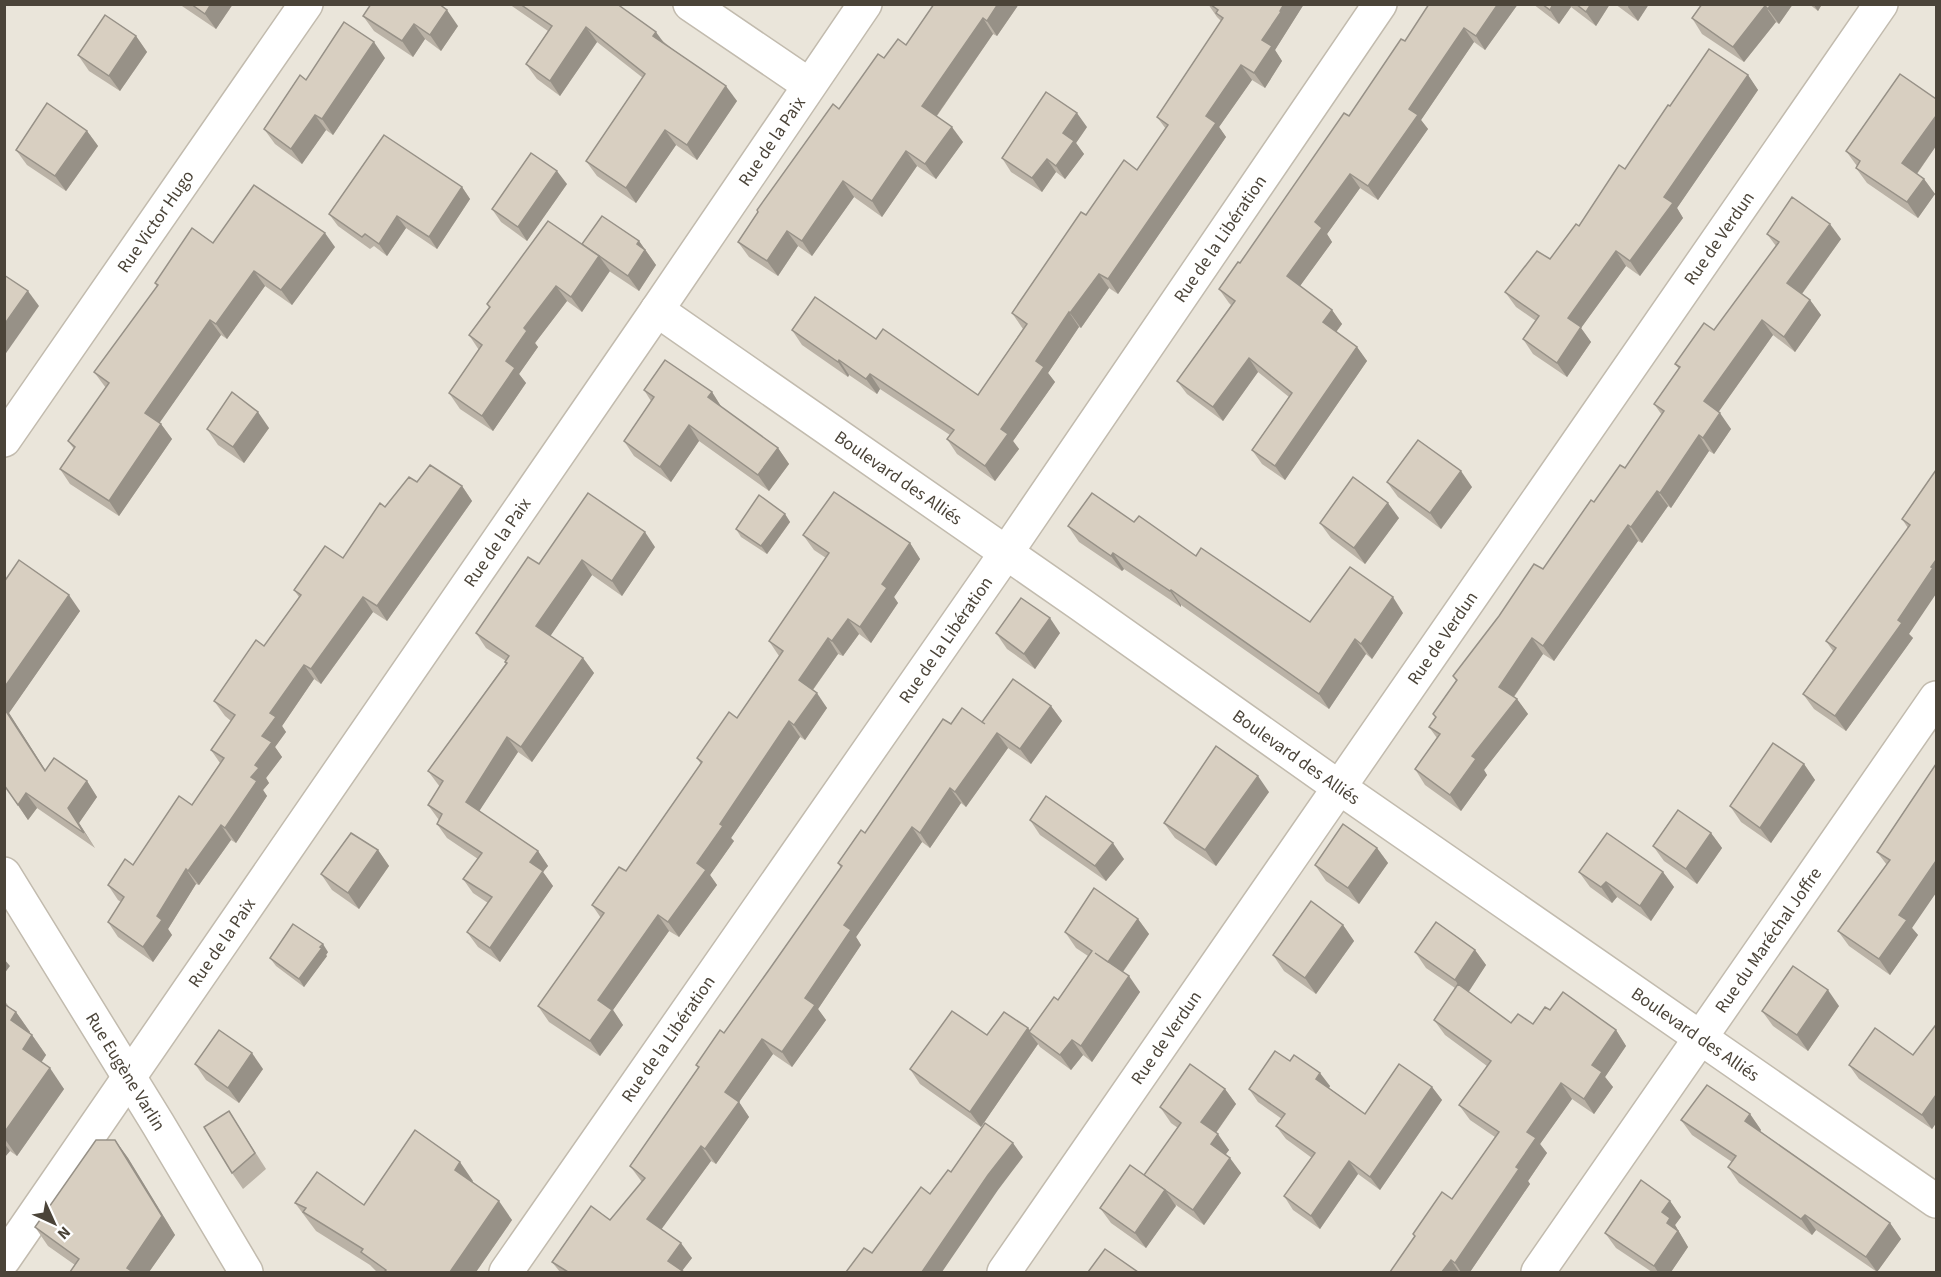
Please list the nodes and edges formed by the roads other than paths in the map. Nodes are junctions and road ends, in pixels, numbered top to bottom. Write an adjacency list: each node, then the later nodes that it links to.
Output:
1 (306, 4): 8 (street, Rue Victor Hugo)
2 (690, 4): 6 (street)
3 (865, 4): 6 (street, Rue de la Paix)
4 (1380, 4): 9 (street, Rue de la Libération)
5 (1881, 4): 11 (street, Rue de Verdun)
6 (809, 85): 7 (street, Rue de la Paix)
7 (657, 310): 9 (street, Boulevard des Alliés); 14 (street, Rue de la Paix)
8 (4, 440)
9 (1006, 553): 11 (street, Boulevard des Alliés); 18 (street, Rue de la Libération)
10 (1936, 698): 13 (street, Rue du Maréchal Joffre)
11 (1340, 788): 13 (street, Boulevard des Alliés); 19 (street, Rue de Verdun)
12 (4, 874): 14 (street, Rue Eugène Varlin)
13 (1701, 1039): 15 (street, Boulevard des Alliés); 20 (street, Rue du Maréchal Joffre)
14 (130, 1079): 16 (street, Rue de la Paix); 17 (street, Rue Eugène Varlin)
15 (1936, 1202)
16 (4, 1259)
17 (246, 1272)
18 (506, 1272)
19 (1004, 1272)
20 (1538, 1272)

